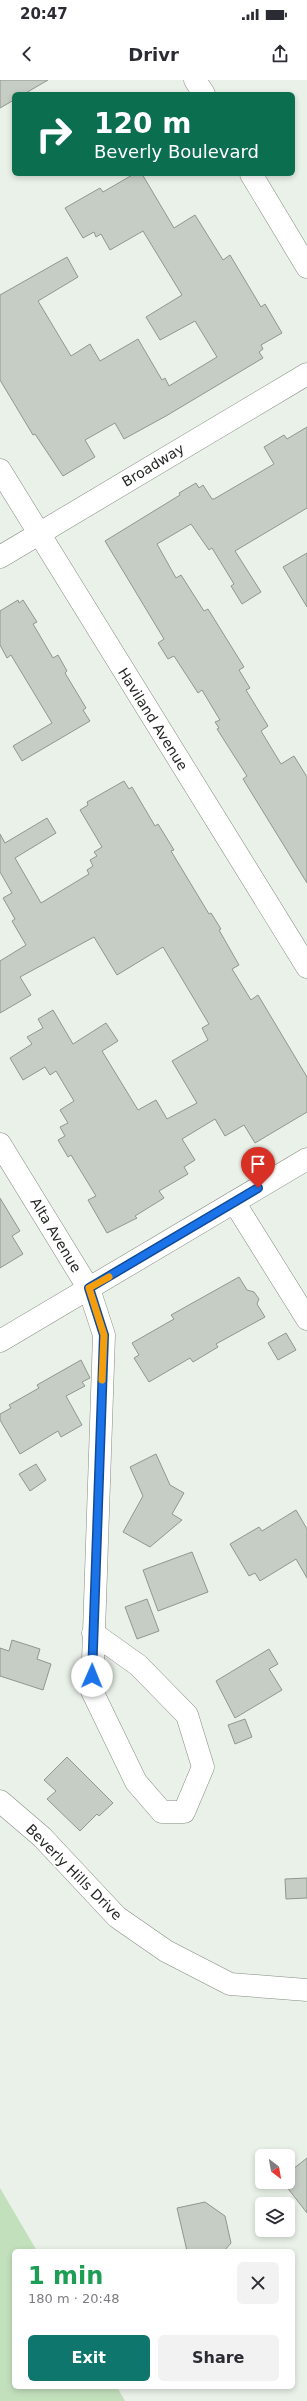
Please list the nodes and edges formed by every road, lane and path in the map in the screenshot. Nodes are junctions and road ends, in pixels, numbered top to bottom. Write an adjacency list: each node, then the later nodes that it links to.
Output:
1 (195, 80): 2 (street)
2 (203, 92)
3 (252, 176): 4 (street)
4 (307, 267)
5 (307, 374): 7 (street, Broadway)
6 (0, 470): 7 (street, Haviland Avenue)
7 (38, 534): 8 (street, Broadway); 9 (street, Haviland Avenue)
8 (0, 557)
9 (307, 967)
10 (0, 1144): 13 (street, Alta Avenue)
11 (307, 1159): 12 (street)
12 (234, 1202): 13 (street); 14 (street)
13 (89, 1288): 15 (street); 16 (street, Alta Avenue)
14 (307, 1319)
15 (0, 1341)
16 (93, 1633): 16 (street, Alta Avenue)
17 (0, 1801): 18 (street, Beverly Hills Drive)
18 (307, 1990)

